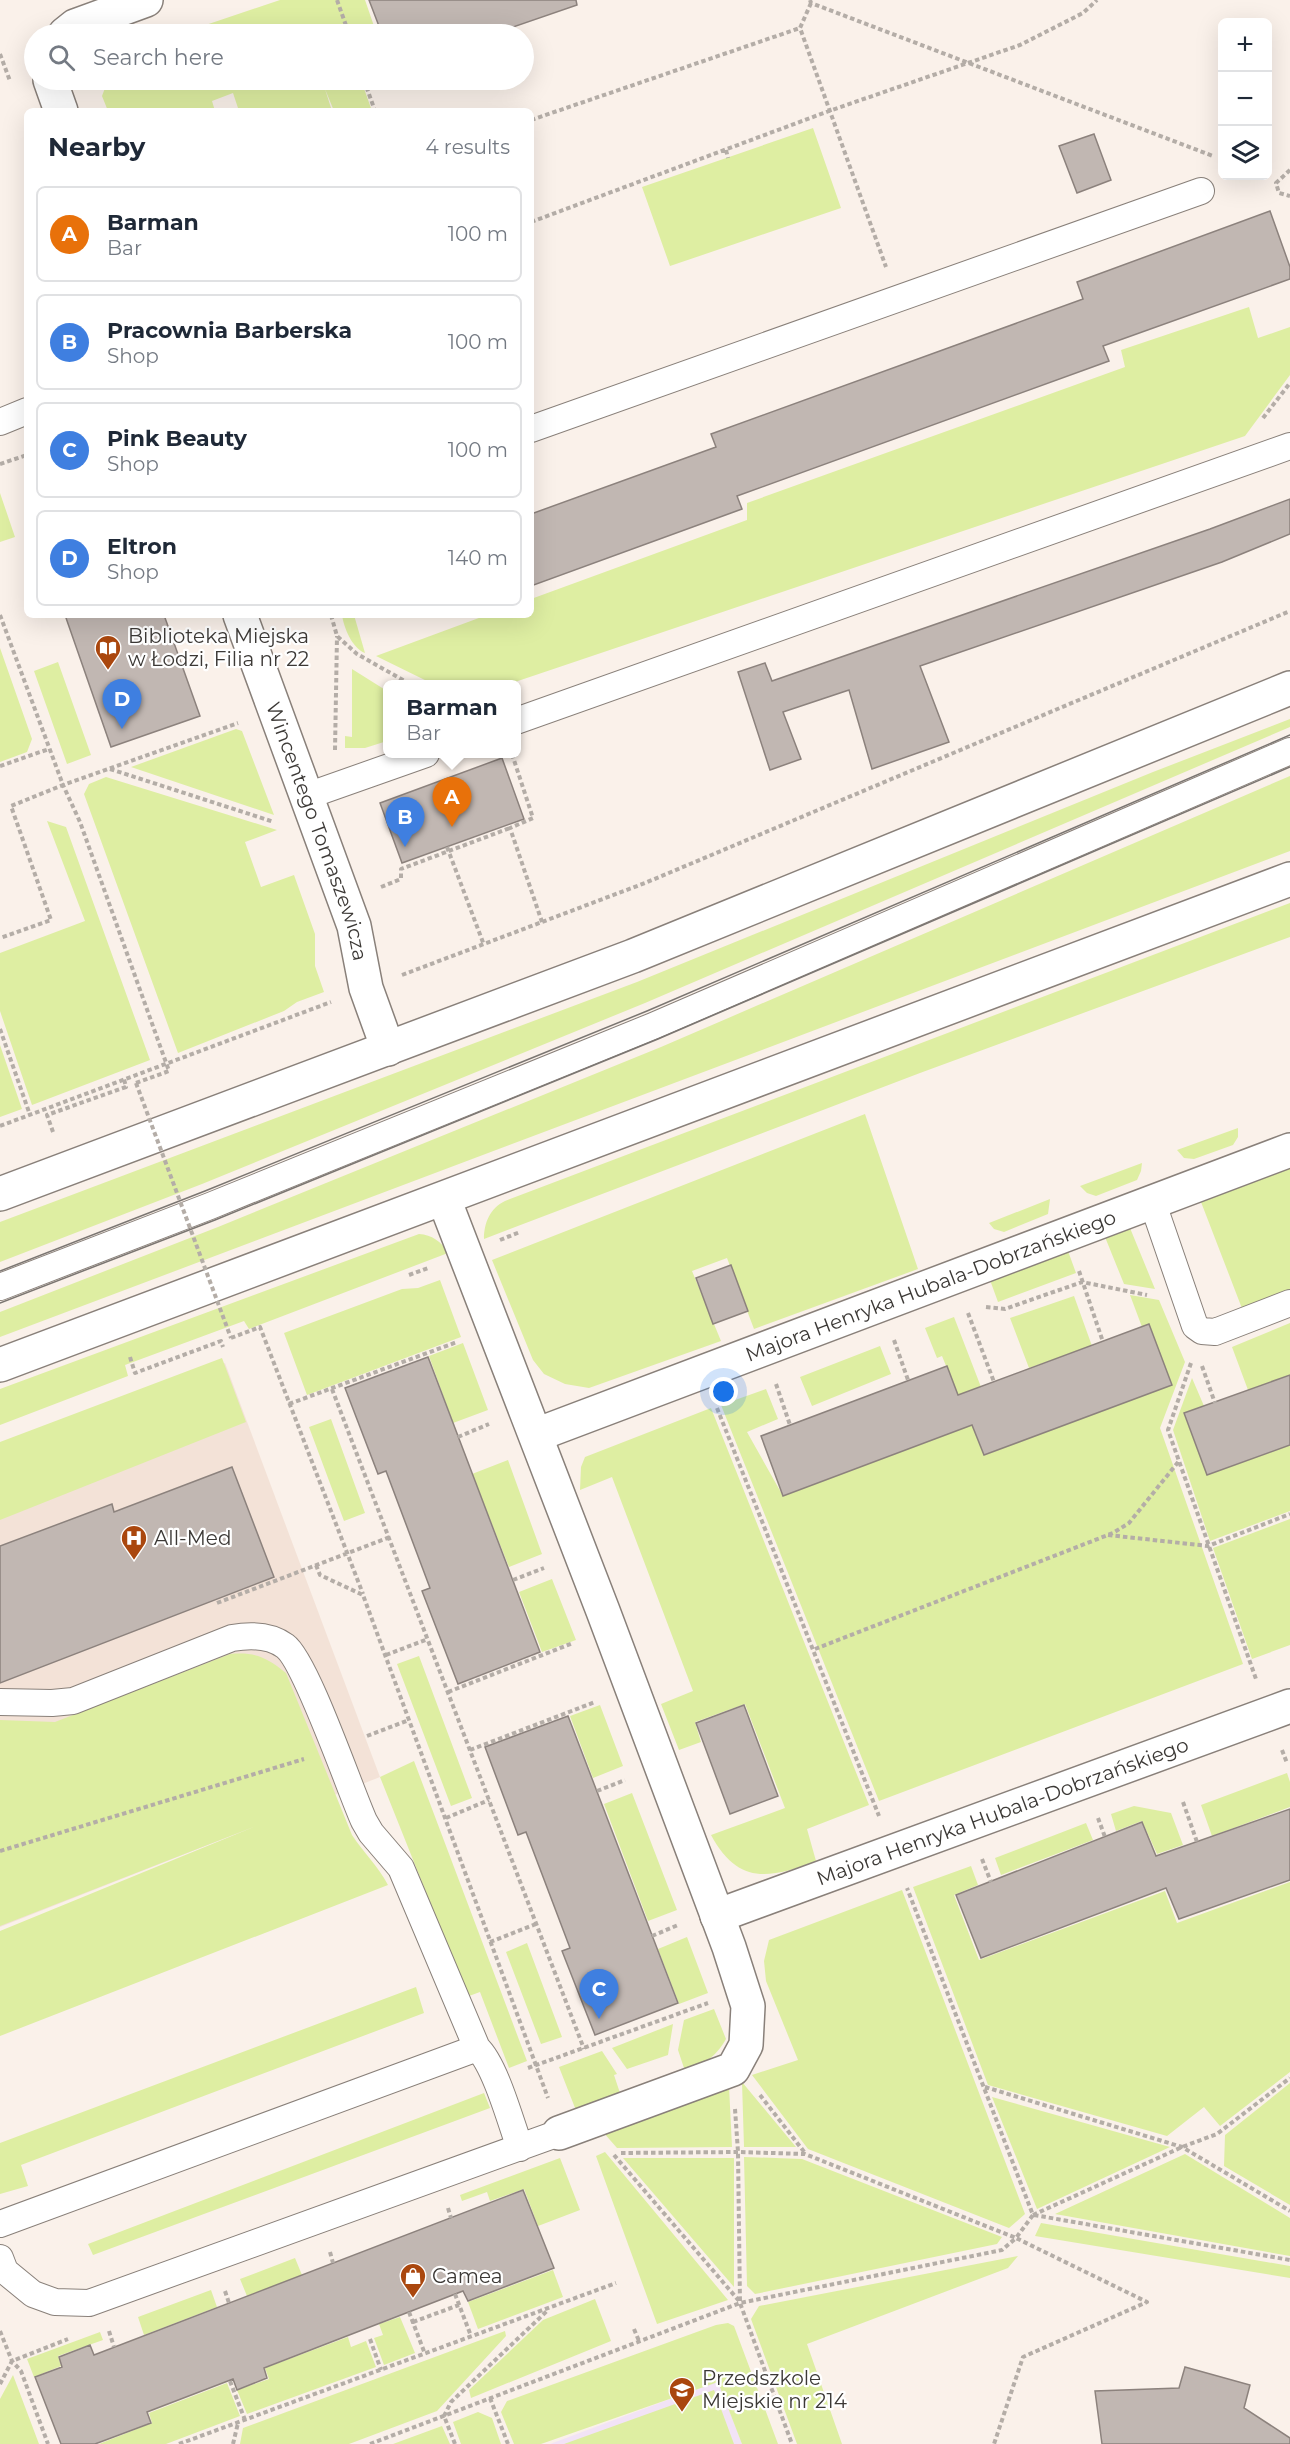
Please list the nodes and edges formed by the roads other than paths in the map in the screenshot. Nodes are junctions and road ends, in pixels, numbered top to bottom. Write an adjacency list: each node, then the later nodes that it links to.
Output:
1 (146, 0): 2 (street)
2 (80, 24)
3 (54, 90): 4 (street)
4 (60, 108)
5 (1201, 191): 8 (lane)
6 (24, 412): 7 (lane)
7 (0, 422)
8 (534, 428)
9 (1290, 446): 12 (lane)
10 (241, 618): 15 (street, Wincentego Tomaszewicza)
11 (1290, 688): 17 (street)
12 (521, 719)
13 (1290, 751): 22 (lane)
14 (412, 758): 15 (lane)
15 (321, 791): 17 (street, Wincentego Tomaszewicza)
16 (1290, 879): 20 (street)
17 (388, 1048): 19 (street)
18 (1290, 1150): 21 (street, Majora Henryka Hubala-Dobrzańskiego)
19 (0, 1194)
20 (444, 1198): 24 (street); 25 (street)
21 (1152, 1201): 23 (lane); 25 (street, Majora Henryka Hubala-Dobrzańskiego)
22 (0, 1287)
23 (1290, 1303)
24 (0, 1365)
25 (536, 1435): 28 (street)
26 (0, 1702): 29 (lane)
27 (1280, 1710): 28 (street, Majora Henryka Hubala-Dobrzańskiego)
28 (717, 1916): 30 (street)
29 (477, 2048): 31 (lane); 32 (lane)
30 (560, 2133): 31 (lane)
31 (520, 2148): 33 (lane)
32 (0, 2224)
33 (0, 2258)

